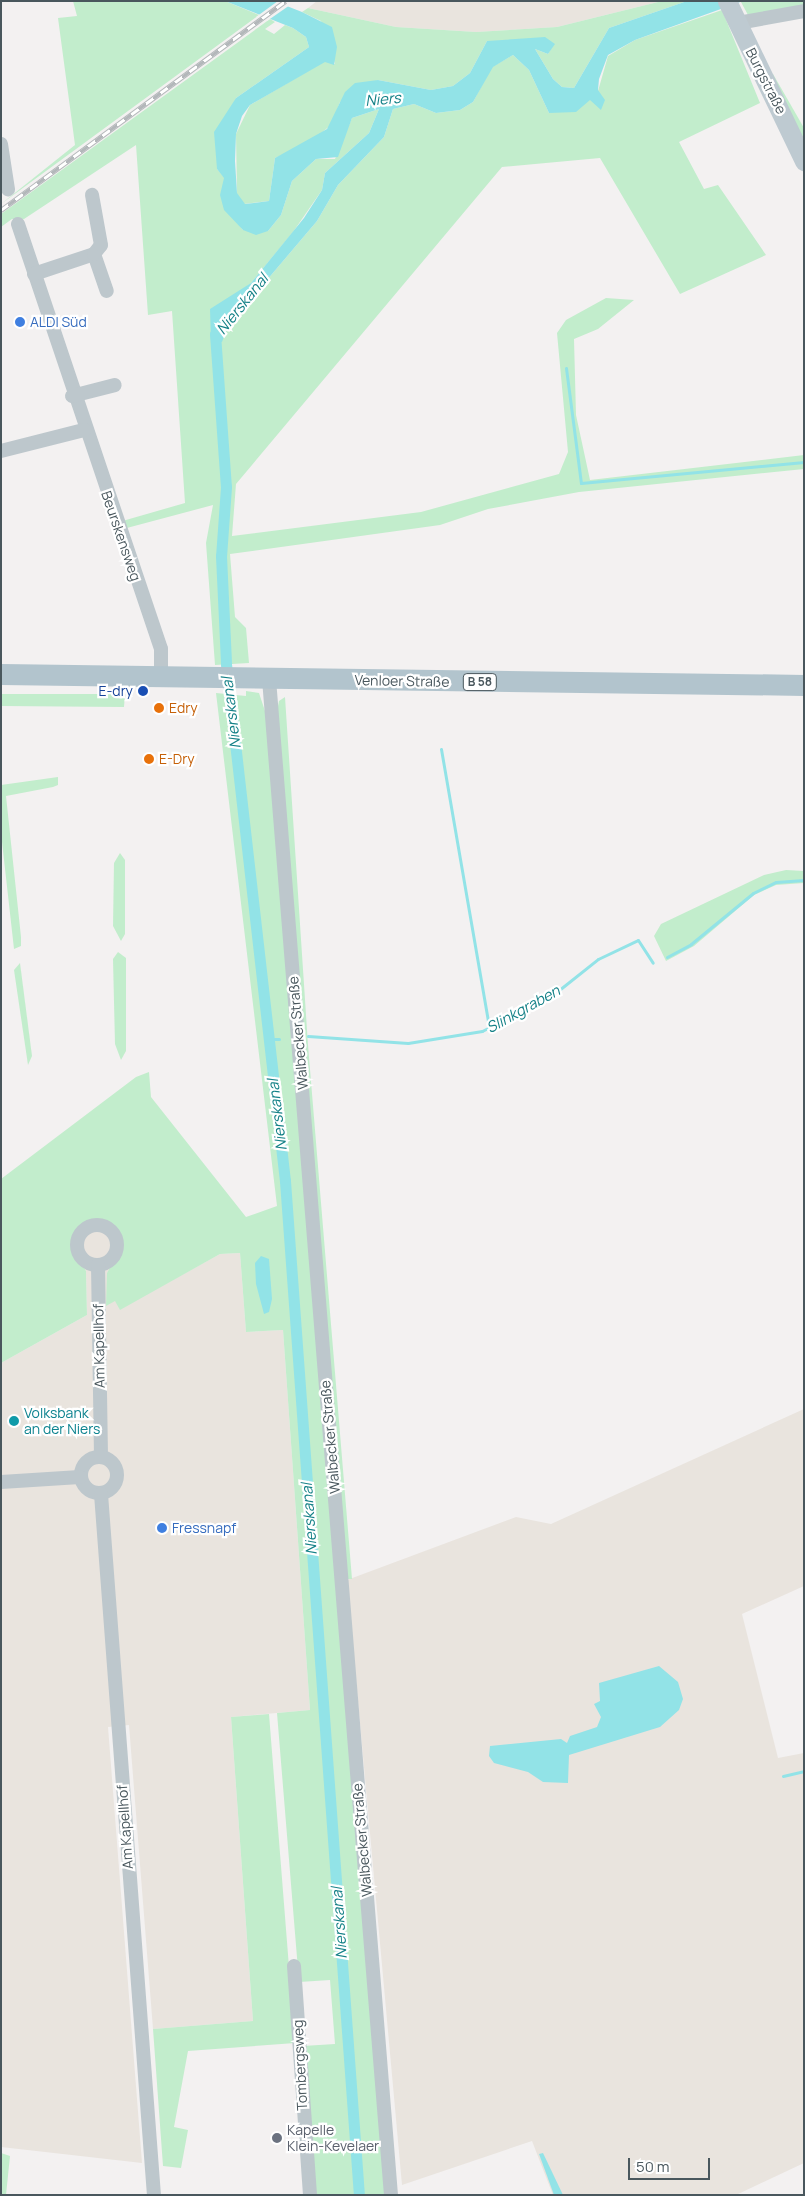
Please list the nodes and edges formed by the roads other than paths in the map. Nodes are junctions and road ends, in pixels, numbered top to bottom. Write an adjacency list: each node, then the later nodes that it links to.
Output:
1 (804, 11): 2 (street)
2 (733, 13): 4 (street, Burgstraße)
3 (1, 144): 5 (street)
4 (804, 160)
5 (8, 189)
6 (92, 195): 8 (street)
7 (18, 224): 9 (street, Beurskensweg)
8 (94, 254): 9 (street); 10 (street)
9 (34, 274): 12 (street, Beurskensweg)
10 (107, 291)
11 (115, 385): 12 (street)
12 (72, 396): 13 (street, Beurskensweg)
13 (84, 430): 14 (street); 16 (street, Beurskensweg)
14 (1, 452)
15 (1, 674): 16 (main road, Venloer Straße / B 58)
16 (161, 676): 17 (main road, Venloer Straße / B 58)
17 (269, 679): 18 (main road, Venloer Straße / B 58); 27 (street, Walbecker Straße)
18 (804, 685)
19 (98, 1265): 20 (street, Am Kapellhof)
20 (101, 1457): 21 (street); 23 (street)
21 (80, 1477): 22 (street); 23 (street)
22 (1, 1482)
23 (102, 1494): 25 (street, Am Kapellhof)
24 (294, 1966): 26 (street, Tombergsweg)
25 (154, 2195)
26 (310, 2195)
27 (391, 2195)

